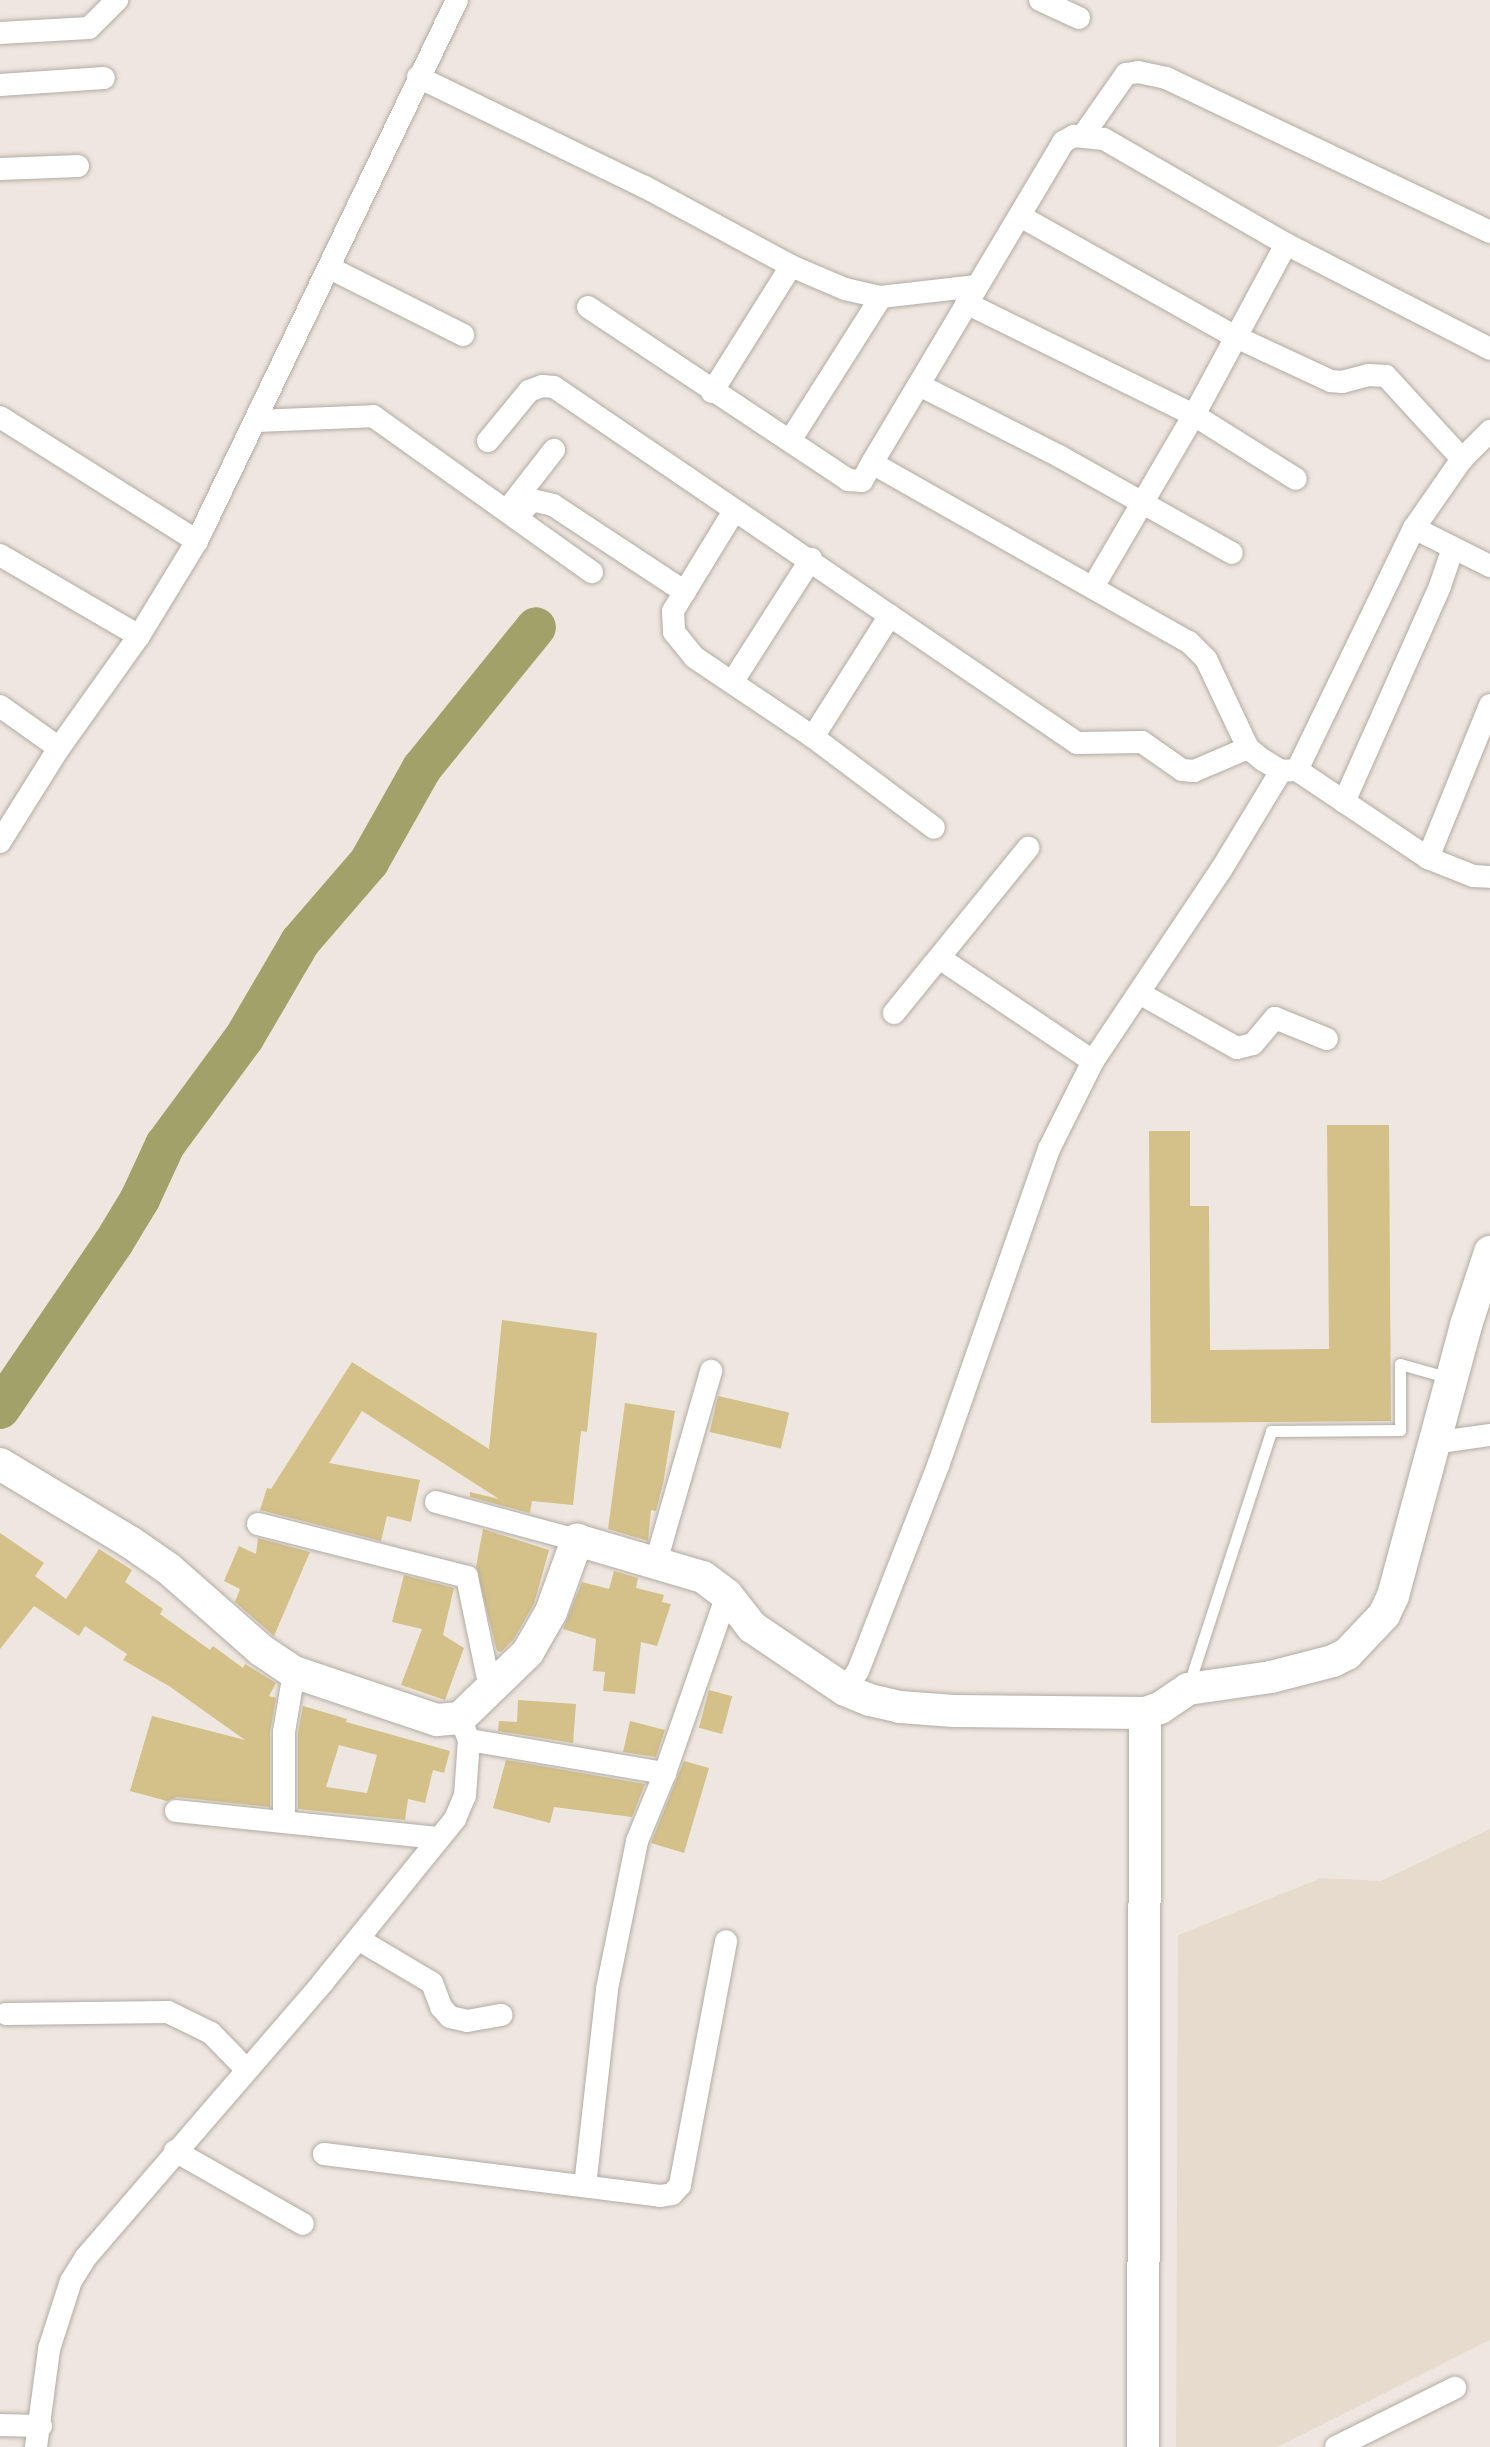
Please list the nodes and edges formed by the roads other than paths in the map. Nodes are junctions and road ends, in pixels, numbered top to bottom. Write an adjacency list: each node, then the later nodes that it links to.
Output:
1 (117, 0): 5 (street)
2 (457, 0): 6 (street)
3 (1040, 0): 4 (street)
4 (1079, 18)
5 (0, 33)
6 (418, 77): 15 (street); 16 (street)
7 (104, 78): 8 (street)
8 (0, 85)
9 (1084, 134): 12 (street); 13 (street); 14 (street)
10 (78, 166): 11 (street)
11 (0, 169)
12 (1020, 216): 17 (street); 21 (street)
13 (1490, 232)
14 (1286, 244): 21 (street); 22 (street)
15 (791, 266): 18 (street); 24 (street)
16 (330, 268): 20 (street); 27 (street)
17 (971, 295): 18 (street); 23 (street); 25 (street)
18 (881, 297): 29 (street)
19 (588, 307): 24 (street)
20 (463, 335)
21 (1236, 337): 25 (street); 32 (street)
22 (1490, 349)
23 (919, 385): 33 (street); 35 (street)
24 (712, 392): 29 (street)
25 (1194, 415): 34 (street); 35 (street)
26 (0, 417): 39 (street)
27 (256, 421): 37 (street); 39 (street)
28 (1490, 431): 32 (street)
29 (791, 439): 33 (street)
30 (488, 441): 36 (street)
31 (554, 450): 37 (street)
32 (1462, 459): 38 (street)
33 (872, 463): 46 (street)
34 (1296, 479)
35 (1143, 502): 41 (street); 46 (street)
36 (734, 511): 43 (street); 47 (street)
37 (511, 515): 45 (street); 47 (street)
38 (1414, 528): 40 (street); 56 (street)
39 (197, 541): 49 (street)
40 (1453, 548): 44 (street); 57 (street)
41 (1232, 553)
42 (0, 555): 49 (street)
43 (811, 559): 48 (street); 50 (street)
44 (1490, 566)
45 (592, 572)
46 (1093, 587): 55 (street)
47 (685, 592): 50 (street)
48 (890, 615): 53 (street); 55 (street)
49 (139, 636): 54 (street)
50 (733, 681): 53 (street)
51 (1490, 705): 61 (street)
52 (0, 706): 54 (street)
53 (813, 737): 58 (street)
54 (59, 748): 59 (street)
55 (1248, 748): 56 (street)
56 (1289, 771): 57 (street); 64 (street)
57 (1344, 802): 61 (street)
58 (934, 828)
59 (0, 842)
60 (1028, 848): 63 (street)
61 (1428, 858): 62 (street)
62 (1490, 877)
63 (941, 959): 65 (street); 67 (street)
64 (1139, 993): 66 (street); 67 (street)
65 (894, 1013)
66 (1327, 1039)
67 (1093, 1061): 82 (street)
68 (1490, 1252): 70 (street)
69 (711, 1371): 77 (street)
70 (1451, 1379): 72 (street); 81 (lane)
71 (1490, 1435): 72 (street)
72 (1433, 1443): 81 (street)
73 (0, 1464): 79 (street)
74 (436, 1502): 76 (street)
75 (258, 1524): 80 (street)
76 (577, 1540): 77 (street); 80 (street)
77 (656, 1562): 78 (street)
78 (727, 1595): 82 (street); 85 (street)
79 (294, 1672): 84 (street); 87 (street)
80 (490, 1688): 84 (street)
81 (1188, 1689): 83 (street)
82 (845, 1690): 83 (street)
83 (1145, 1713): 101 (street)
84 (465, 1729): 85 (street); 88 (street)
85 (665, 1773): 96 (street)
86 (176, 1811): 87 (street)
87 (284, 1822): 88 (street)
88 (439, 1838): 89 (street)
89 (358, 1939): 92 (street); 93 (street)
90 (726, 1941): 96 (street)
91 (6, 2014): 93 (street)
92 (501, 2015)
93 (246, 2069): 94 (street)
94 (175, 2151): 97 (street); 100 (street)
95 (324, 2154): 96 (street)
96 (585, 2186)
97 (303, 2224)
98 (1455, 2388): 102 (street)
99 (0, 2425): 100 (street)
100 (39, 2437)
101 (1143, 2447)
102 (1336, 2447)

